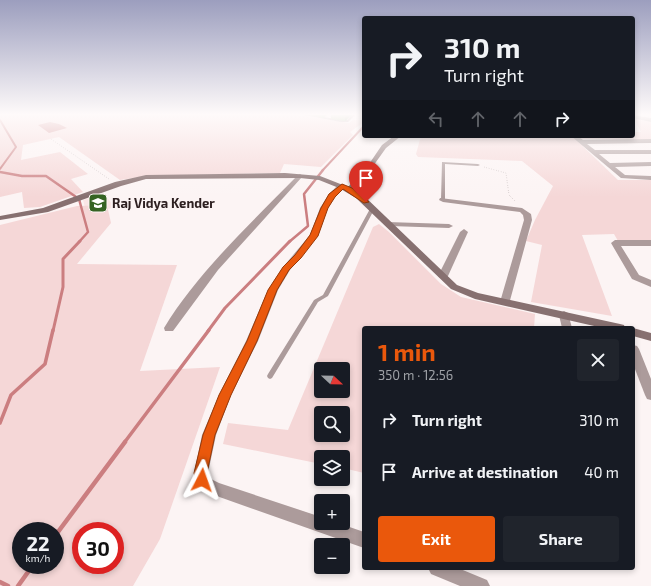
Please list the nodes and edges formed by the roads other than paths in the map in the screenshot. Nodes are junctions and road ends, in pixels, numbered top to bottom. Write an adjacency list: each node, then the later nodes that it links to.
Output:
1 (387, 142): 10 (street)
2 (581, 142): 3 (street)
3 (593, 152): 4 (street); 7 (street)
4 (651, 152)
5 (651, 164): 7 (street)
6 (478, 165): 11 (lane)
7 (608, 165): 9 (street)
8 (300, 176): 10 (street); 13 (street); 26 (street)
9 (651, 178)
10 (346, 188): 12 (street); 32 (street)
11 (442, 200): 22 (street)
12 (373, 208): 14 (street); 30 (lane)
13 (0, 218)
14 (390, 224): 15 (street); 18 (street)
15 (449, 226)
16 (464, 232): 18 (street)
17 (651, 243): 19 (street)
18 (443, 276): 22 (street)
19 (635, 278): 20 (street); 21 (street)
20 (651, 278)
21 (651, 284)
22 (505, 302): 23 (street)
23 (564, 315): 24 (street); 25 (street)
24 (567, 326)
25 (611, 326)
26 (169, 328)
27 (635, 333): 28 (street)
28 (651, 337)
29 (635, 354): 31 (street)
30 (270, 376)
31 (651, 394)
32 (362, 539)
33 (442, 570): 34 (street)
34 (481, 586)

